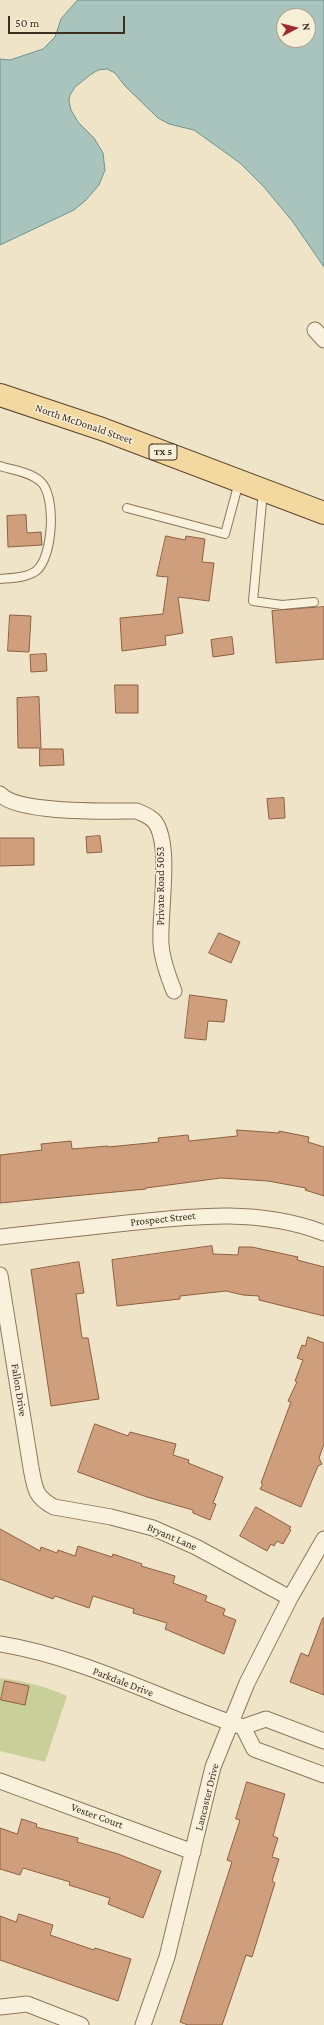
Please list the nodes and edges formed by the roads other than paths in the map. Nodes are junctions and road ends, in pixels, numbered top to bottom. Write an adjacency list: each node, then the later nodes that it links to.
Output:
1 (0, 395): 3 (main road, North McDonald Street / TX 5)
2 (0, 466): 7 (lane)
3 (240, 481): 4 (main road, North McDonald Street / TX 5); 5 (lane)
4 (263, 490): 6 (main road, North McDonald Street / TX 5); 8 (lane)
5 (127, 508)
6 (324, 513)
7 (0, 579)
8 (314, 602)
9 (0, 794): 10 (street, Private Road 5053)
10 (174, 991)
11 (324, 1233): 12 (street, Prospect Street)
12 (0, 1237)
13 (0, 1275): 14 (street, Fallon Drive)
14 (44, 1502): 16 (street, Bryant Lane)
15 (324, 1539): 16 (street, Lancaster Drive)
16 (290, 1598): 18 (street, Lancaster Drive)
17 (0, 1644): 18 (street, Parkdale Drive)
18 (238, 1726): 19 (street); 20 (street); 22 (street, Lancaster Drive)
19 (324, 1741)
20 (324, 1775)
21 (0, 1781): 22 (street, Vester Court)
22 (194, 1852): 25 (street, Lancaster Drive)
23 (0, 2007): 24 (street)
24 (81, 2025)
25 (143, 2025)

